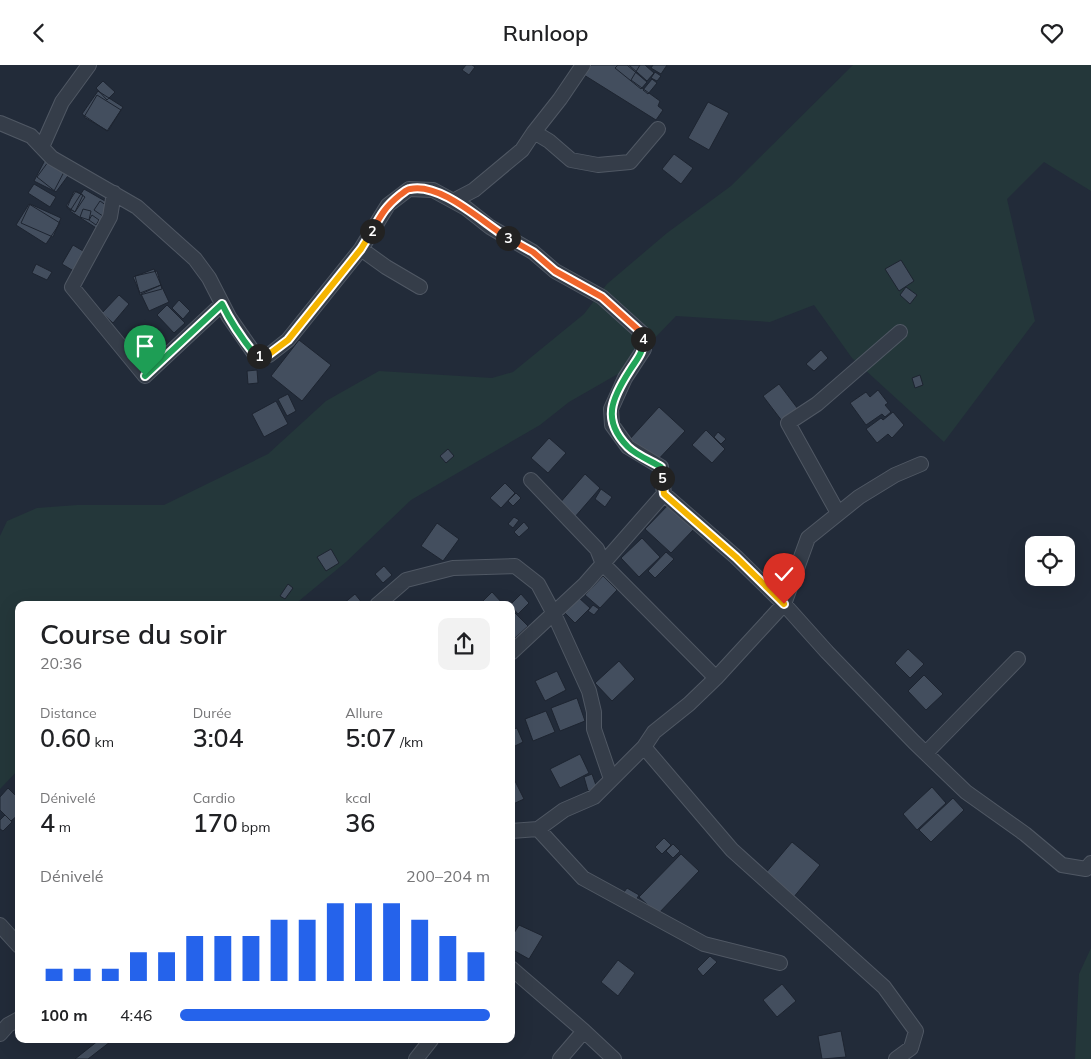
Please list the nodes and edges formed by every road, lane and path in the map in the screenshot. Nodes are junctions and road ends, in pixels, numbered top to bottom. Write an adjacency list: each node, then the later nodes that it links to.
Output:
1 (89, 65): 6 (street)
2 (583, 65): 5 (street)
3 (0, 123): 6 (street)
4 (658, 129): 5 (street)
5 (534, 131): 7 (street)
6 (42, 147): 8 (street)
7 (474, 190): 9 (street); 10 (street)
8 (114, 193): 13 (street); 13 (street)
9 (453, 201): 10 (street); 11 (street)
10 (477, 216): 17 (street)
11 (361, 249): 12 (street); 13 (street)
12 (420, 287)
13 (222, 304)
14 (900, 332): 18 (street)
15 (921, 464): 18 (street)
16 (531, 480): 19 (street)
17 (664, 494): 19 (street); 21 (street)
18 (838, 513): 21 (street)
19 (603, 564): 22 (street); 25 (street)
20 (382, 601): 22 (street)
21 (784, 604): 25 (street); 27 (street)
22 (554, 614): 23 (street); 28 (street)
23 (515, 649)
24 (1018, 659): 27 (street)
25 (716, 678): 26 (street)
26 (644, 747): 28 (street); 43 (street)
27 (926, 753): 31 (street)
28 (611, 779): 29 (street)
29 (538, 829): 30 (street); 34 (street)
30 (515, 831)
31 (1091, 863)
32 (0, 925): 33 (street)
33 (15, 942)
34 (780, 963)
35 (515, 972): 37 (street)
36 (15, 1021): 38 (street)
37 (584, 1031): 41 (street); 42 (street)
38 (0, 1034)
39 (429, 1043): 40 (street)
40 (416, 1059)
41 (560, 1059)
42 (614, 1059)
43 (896, 1059)

